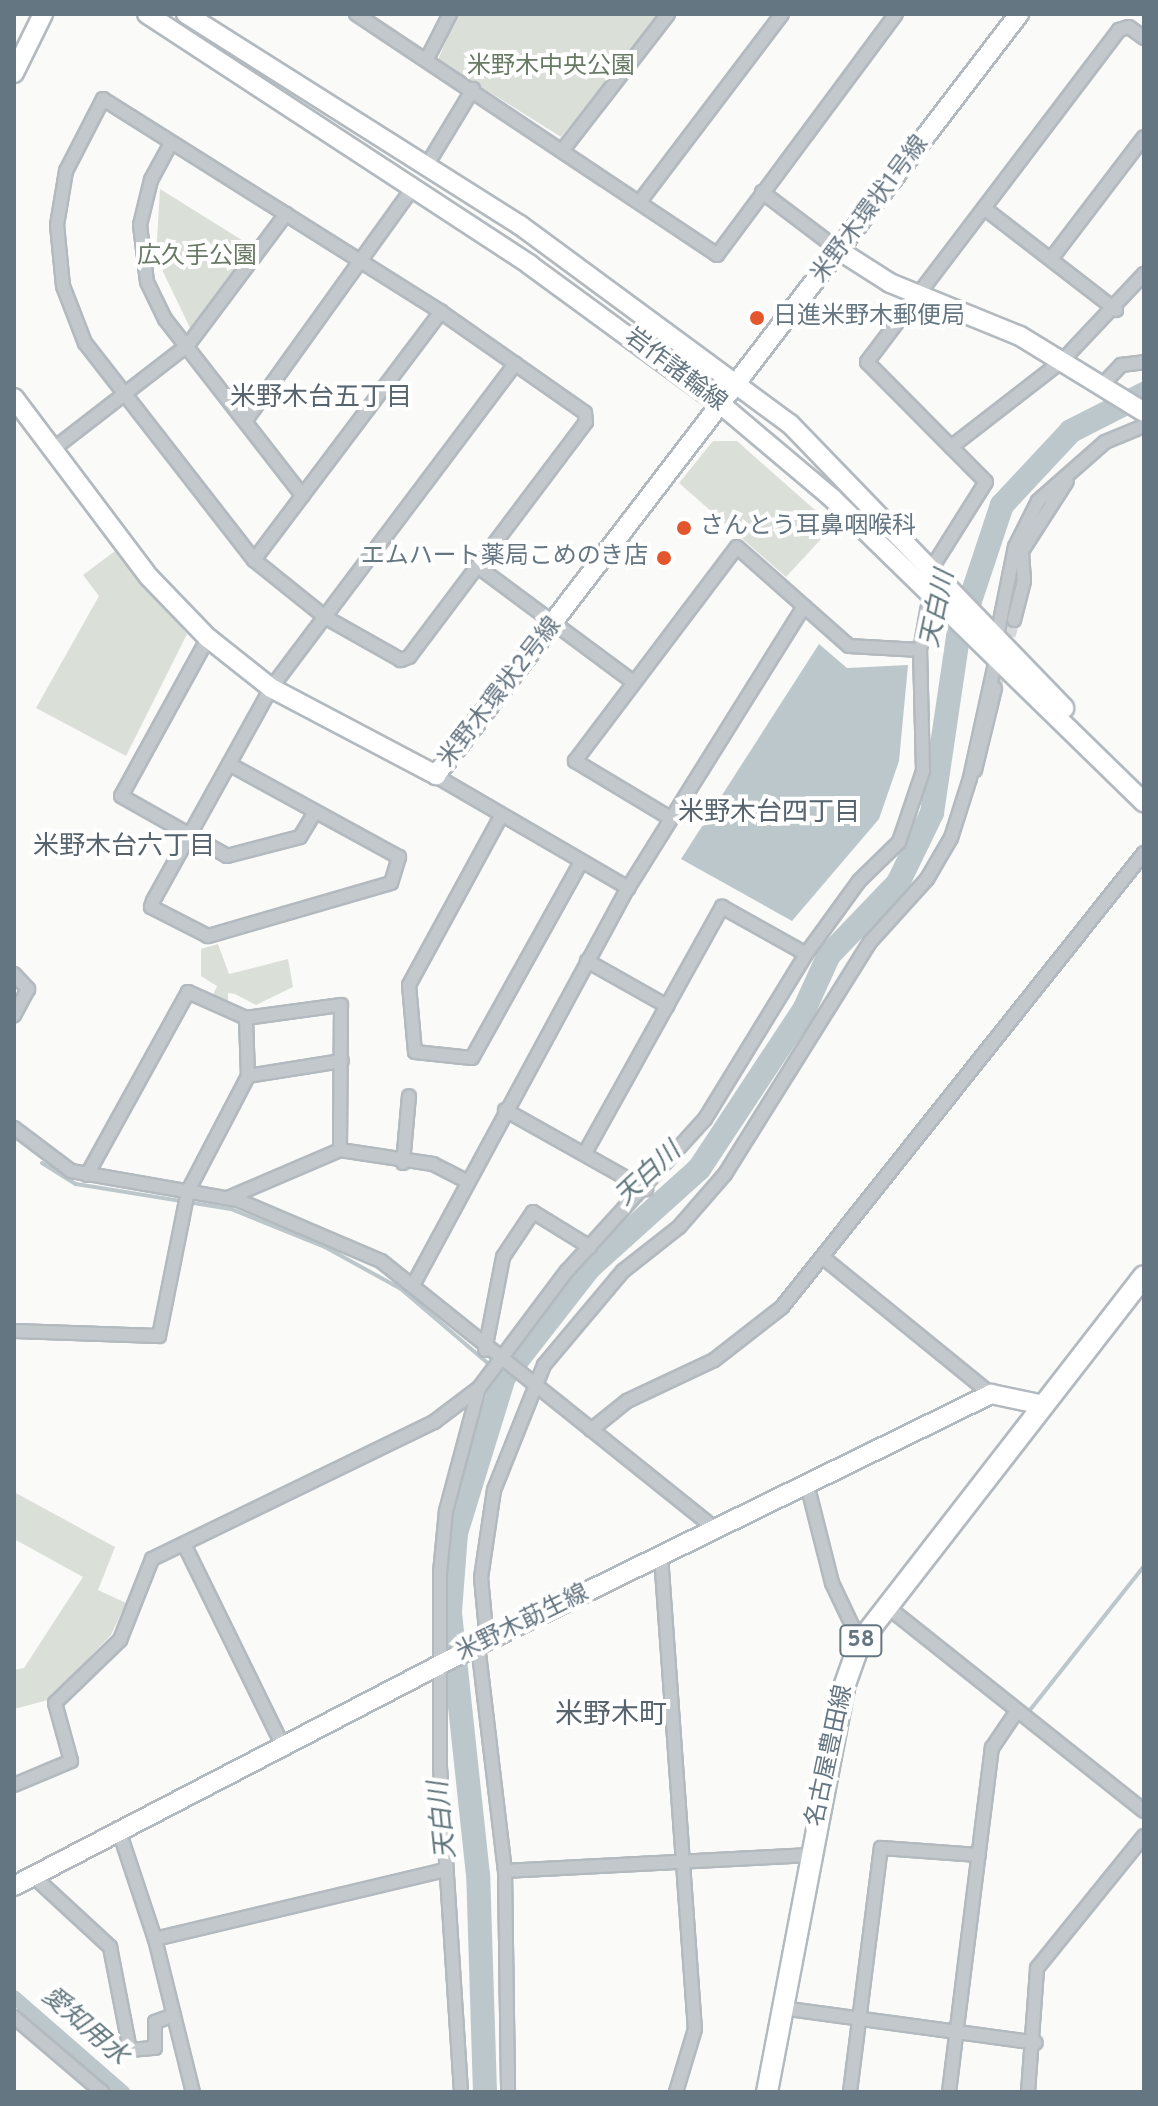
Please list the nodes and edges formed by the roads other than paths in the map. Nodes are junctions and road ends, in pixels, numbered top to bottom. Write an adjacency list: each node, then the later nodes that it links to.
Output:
1 (43, 14): 12 (main road)
2 (147, 14): 18 (main road, 岩作諸輪線)
3 (186, 14): 17 (main road, 岩作諸輪線)
4 (356, 14): 11 (street)
5 (450, 14): 11 (street)
6 (668, 14): 16 (street)
7 (782, 14): 20 (street)
8 (896, 14): 19 (street)
9 (1019, 14): 23 (main road, 米野木環状1号線)
10 (1144, 38): 21 (street)
11 (427, 59): 13 (street)
12 (14, 73)
13 (473, 89): 16 (street); 17 (street)
14 (1144, 137): 24 (street)
15 (171, 143): 22 (street); 30 (street); 36 (street)
16 (565, 147): 20 (street)
17 (427, 165): 34 (main road, 岩作諸輪線)
18 (413, 188): 25 (street); 38 (main road, 岩作諸輪線)
19 (762, 192): 20 (street); 23 (street)
20 (641, 200)
21 (984, 208): 24 (street); 27 (street)
22 (286, 214): 25 (street); 30 (street)
23 (840, 251): 27 (main road); 34 (main road, 米野木環状1号線)
24 (1051, 259): 28 (street)
25 (365, 263): 29 (street); 40 (street)
26 (1144, 274): 28 (street)
27 (917, 296): 31 (main road); 42 (street)
28 (1116, 310): 31 (street)
29 (441, 312): 33 (street); 45 (street)
30 (188, 345): 36 (street); 40 (street)
31 (1062, 361): 35 (main road); 42 (street)
32 (1144, 362): 35 (street)
33 (515, 364): 47 (street); 51 (street)
34 (739, 388): 38 (main road, 米野木環状1号線); 48 (main road, 岩作諸輪線)
35 (1105, 388): 39 (main road)
36 (122, 397): 43 (street); 46 (street)
37 (14, 398): 43 (main road, 米野木環状2号線)
38 (724, 407): 49 (main road, 岩作諸輪線); 53 (main road, 米野木環状2号線)
39 (1144, 412)
40 (246, 420): 45 (street)
41 (1144, 426): 44 (street)
42 (951, 447): 48 (street)
43 (52, 450): 55 (main road, 米野木環状2号線)
44 (1073, 471): 52 (street); 54 (street)
45 (303, 496): 46 (street)
46 (254, 560): 51 (street)
47 (477, 566): 51 (street); 53 (street)
48 (938, 573): 54 (main road, 岩作諸輪線)
49 (936, 601): 56 (street); 57 (main road, 岩作諸輪線)
50 (804, 606): 56 (street); 58 (street); 68 (street)
51 (325, 617): 59 (street)
52 (1014, 620)
53 (555, 624): 58 (street); 62 (main road, 米野木環状2号線)
54 (995, 633): 64 (main road, 岩作諸輪線)
55 (208, 638): 59 (main road, 米野木環状2号線); 69 (street)
56 (920, 650): 73 (street)
57 (996, 659): 63 (street); 65 (main road, 岩作諸輪線)
58 (633, 682): 68 (street)
59 (271, 688): 61 (street); 62 (main road, 米野木環状2号線)
60 (995, 688): 63 (street)
61 (229, 764): 66 (street); 69 (street)
62 (434, 775): 67 (street)
63 (970, 778): 99 (street)
64 (1144, 787)
65 (1144, 802)
66 (315, 812): 69 (street); 69 (street)
67 (500, 818): 71 (street); 71 (street)
68 (670, 818): 72 (street)
69 (189, 836)
70 (1144, 853): 93 (street)
71 (581, 862): 72 (street)
72 (628, 888): 74 (street)
73 (806, 954): 76 (street); 89 (street)
74 (587, 961): 76 (street); 82 (street)
75 (14, 974): 77 (street)
76 (667, 1006): 85 (street)
77 (14, 1015)
78 (246, 1018): 79 (street); 80 (street); 87 (street)
79 (342, 1061): 80 (street); 84 (street)
80 (248, 1076): 90 (street)
81 (409, 1096): 86 (street)
82 (505, 1110): 85 (street); 88 (street)
83 (14, 1128): 87 (street)
84 (340, 1150): 86 (street); 91 (street)
85 (585, 1153): 89 (street)
86 (403, 1163): 88 (street)
87 (87, 1175): 90 (street)
88 (465, 1180): 95 (street)
89 (646, 1189): 92 (street)
90 (188, 1191): 91 (street); 96 (street)
91 (227, 1198): 95 (street)
92 (590, 1247): 97 (street); 98 (street)
93 (826, 1260): 101 (street); 103 (street)
94 (1144, 1276): 102 (main road, 名古屋豊田線 / 58)
95 (413, 1285): 97 (street)
96 (14, 1331)
97 (485, 1350): 98 (street)
98 (497, 1360): 99 (street); 100 (street)
99 (534, 1385): 103 (street); 110 (street)
100 (479, 1388): 106 (street); 111 (street)
101 (991, 1394): 102 (main road); 104 (main road, 米野木莇生線)
102 (1039, 1404): 108 (main road, 名古屋豊田線 / 58)
103 (591, 1430): 105 (street)
104 (808, 1488): 105 (main road, 米野木莇生線); 109 (street)
105 (716, 1529): 107 (main road, 米野木莇生線)
106 (184, 1544): 113 (street); 114 (street)
107 (661, 1556): 110 (main road, 米野木莇生線); 120 (street)
108 (885, 1605): 109 (main road, 名古屋豊田線 / 58); 112 (street)
109 (860, 1642): 118 (main road, 名古屋豊田線 / 58)
110 (480, 1645): 111 (main road, 米野木莇生線); 122 (street)
111 (442, 1664): 113 (main road, 米野木莇生線); 121 (street)
112 (1017, 1711): 115 (street); 119 (street)
113 (282, 1744): 116 (main road, 米野木莇生線)
114 (14, 1785)
115 (1144, 1811)
116 (118, 1828): 123 (main road, 米野木莇生線); 125 (street)
117 (1144, 1836): 131 (street)
118 (810, 1855): 120 (street); 126 (main road, 名古屋豊田線 / 58)
119 (979, 1855): 129 (street); 130 (street)
120 (685, 1858): 122 (street); 136 (street)
121 (445, 1870): 125 (street); 134 (street)
122 (505, 1871): 135 (street)
123 (31, 1874): 124 (main road, 米野木莇生線); 127 (street)
124 (14, 1886)
125 (155, 1939): 127 (street)
126 (782, 2008): 129 (street); 137 (main road, 名古屋豊田線 / 58)
127 (174, 2015): 133 (street)
128 (14, 2017): 132 (street)
129 (858, 2020): 130 (street); 138 (street)
130 (956, 2033): 131 (street); 139 (street)
131 (1036, 2043): 140 (street)
132 (102, 2092)
133 (193, 2092)
134 (461, 2092)
135 (508, 2092)
136 (676, 2092)
137 (767, 2092)
138 (850, 2092)
139 (949, 2092)
140 (1028, 2092)

